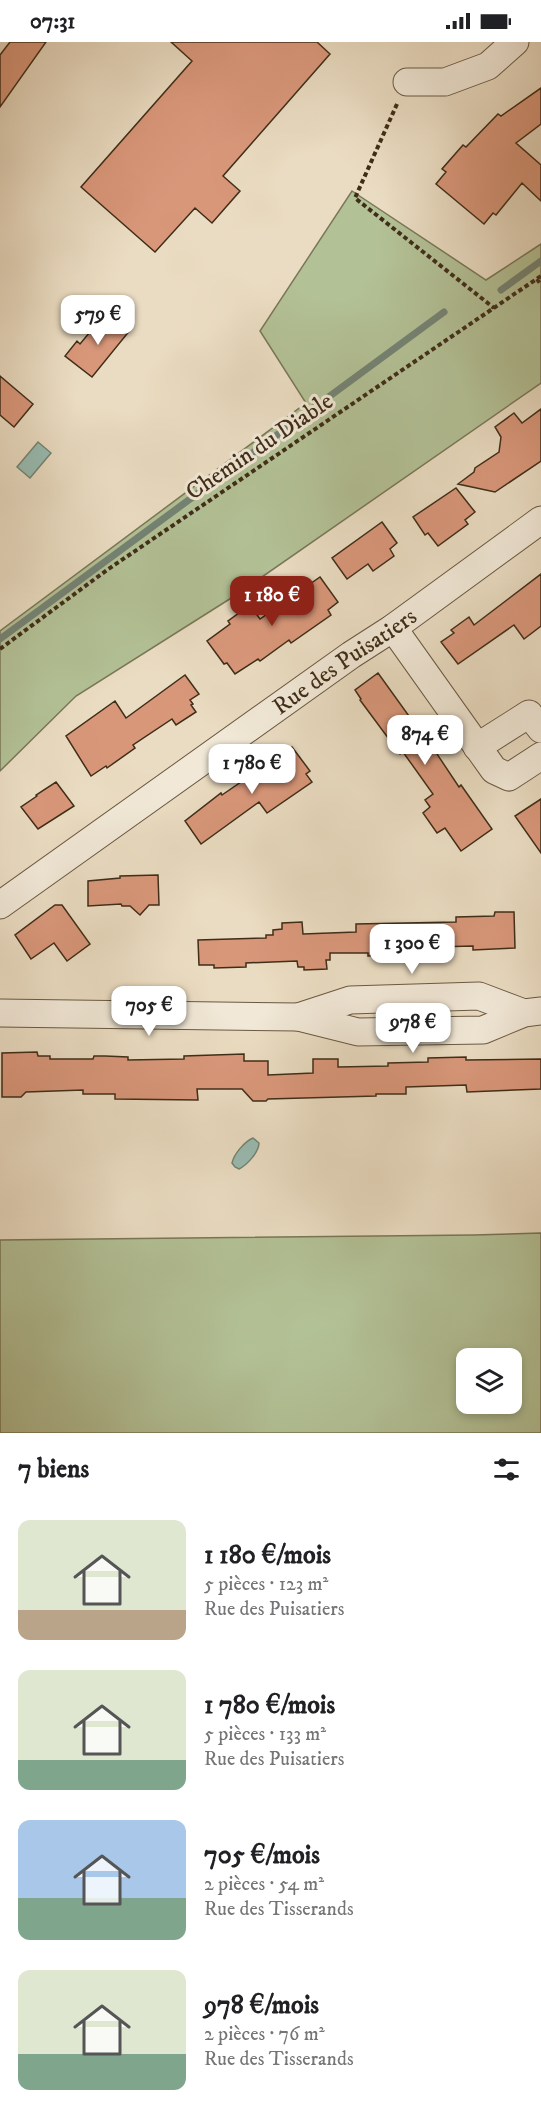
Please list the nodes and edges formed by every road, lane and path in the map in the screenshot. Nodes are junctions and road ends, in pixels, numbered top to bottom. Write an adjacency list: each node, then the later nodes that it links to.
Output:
1 (514, 42): 2 (street)
2 (407, 82): 5 (path)
3 (539, 278): 4 (path); 5 (path, Chemin du Diable)
4 (541, 285)
5 (494, 308): 8 (path, Chemin du Diable)
6 (541, 520): 7 (street, Rue des Puisatiers)
7 (393, 628): 10 (street); 12 (street, Rue des Puisatiers)
8 (0, 649)
9 (541, 729): 10 (street)
10 (477, 747): 11 (street)
11 (541, 756)
12 (0, 904)
13 (532, 1012): 14 (street)
14 (0, 1013)

